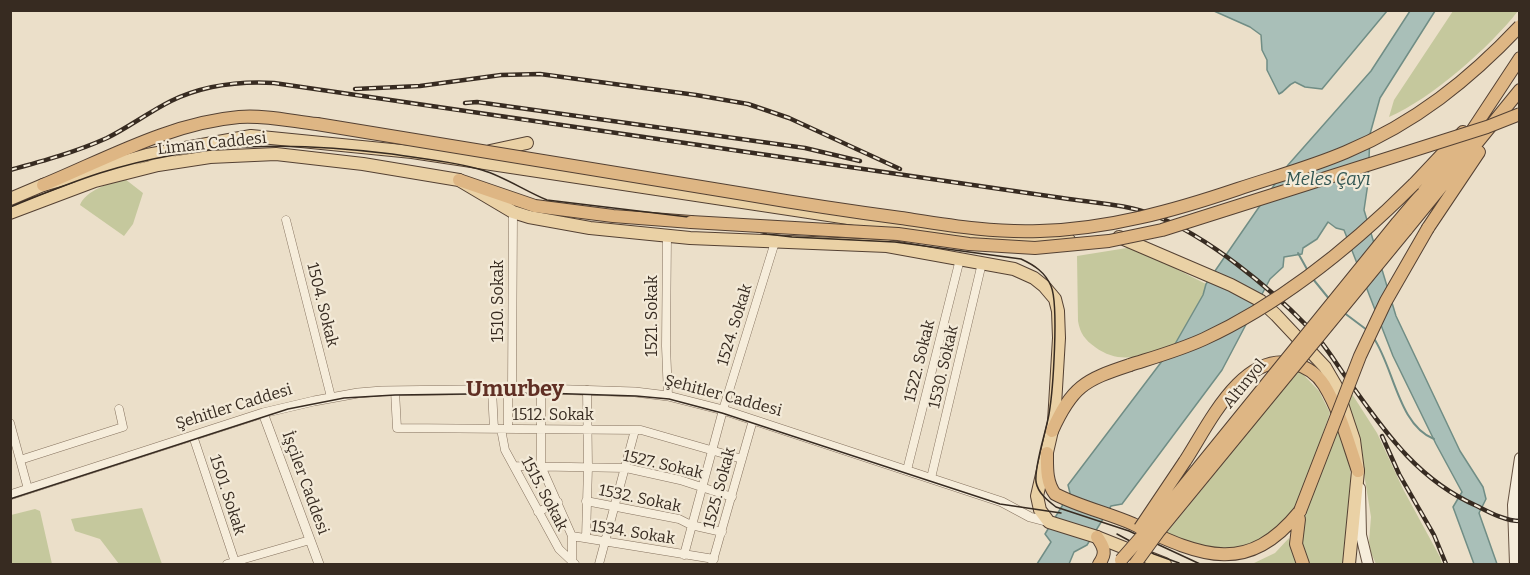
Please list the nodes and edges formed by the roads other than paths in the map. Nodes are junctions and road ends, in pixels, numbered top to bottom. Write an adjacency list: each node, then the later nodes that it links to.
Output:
1 (1520, 26): 9 (highway, bridge)
2 (1520, 58): 4 (highway)
3 (1516, 95): 14 (highway); 56 (highway, bridge)
4 (1488, 105): 14 (highway); 35 (highway, bridge)
5 (1520, 114): 8 (highway, bridge)
6 (527, 143): 7 (main road)
7 (457, 159): 9 (main road); 47 (main road)
8 (459, 180): 11 (main road, Liman Caddesi); 12 (main road)
9 (44, 185): 10 (main road)
10 (10, 199)
11 (10, 213)
12 (513, 213): 15 (main road); 21 (street, 1510. Sokak)
13 (286, 220): 25 (street, 1504. Sokak)
14 (1402, 226): 69 (highway, Altınyol, bridge); 74 (highway, Altınyol, bridge)
15 (667, 235): 16 (main road); 24 (street, 1521. Sokak)
16 (775, 242): 17 (main road); 27 (street, 1524. Sokak)
17 (960, 259): 18 (main road); 46 (street, 1522. Sokak)
18 (982, 262): 35 (main road); 48 (street, 1530. Sokak)
19 (542, 389): 21 (street, Şehitler Caddesi); 22 (street, Şehitler Caddesi); 32 (street)
20 (492, 390): 21 (street, Şehitler Caddesi); 23 (street, Şehitler Caddesi); 31 (street, 1515. Sokak)
21 (510, 390): 31 (street, 1510. Sokak)
22 (587, 390): 24 (street, Şehitler Caddesi); 33 (street)
23 (395, 391): 25 (street, Şehitler Caddesi); 31 (street, 1512. Sokak)
24 (668, 396): 27 (street, Şehitler Caddesi)
25 (330, 398): 28 (street, Şehitler Caddesi)
26 (119, 409): 41 (street)
27 (723, 410): 29 (street, Şehitler Caddesi); 37 (street, 1524. Sokak)
28 (263, 413): 36 (street, Şehitler Caddesi); 64 (street, İşçiler Caddesi)
29 (753, 420): 40 (street, 1525. Sokak); 46 (street, Şehitler Caddesi)
30 (10, 423): 41 (street)
31 (501, 429): 32 (street, 1512. Sokak); 42 (street, 1515. Sokak)
32 (541, 429): 33 (street, 1512. Sokak); 43 (street)
33 (586, 430): 34 (street, 1512. Sokak); 44 (street)
34 (635, 430): 37 (street, 1512. Sokak); 45 (street)
35 (1052, 431): 38 (main road)
36 (193, 436): 50 (street, Şehitler Caddesi); 70 (street, 1501. Sokak)
37 (712, 450): 40 (street, 1512. Sokak); 49 (street, 1524. Sokak)
38 (1047, 453): 56 (highway); 58 (main road)
39 (1520, 458): 79 (main road)
40 (742, 459): 52 (street, 1525. Sokak)
41 (20, 460): 50 (street)
42 (514, 466): 43 (street, 1527. Sokak); 57 (street, 1515. Sokak)
43 (541, 466): 44 (street, 1527. Sokak); 54 (street)
44 (588, 467): 45 (street, 1527. Sokak); 53 (street)
45 (626, 468): 49 (street, 1527. Sokak); 55 (street)
46 (907, 470): 48 (street, Şehitler Caddesi)
47 (1358, 471): 69 (highway, bridge); 77 (main road); 78 (main road)
48 (932, 478): 58 (street, Şehitler Caddesi)
49 (701, 488): 52 (street, 1527. Sokak); 59 (street, 1524. Sokak)
50 (28, 489): 51 (street, Şehitler Caddesi)
51 (10, 495)
52 (732, 497): 60 (street, 1525. Sokak)
53 (586, 501): 55 (street, 1532. Sokak); 63 (street)
54 (558, 502): 57 (street); 61 (street)
55 (615, 507): 59 (street, 1532. Sokak); 65 (street)
56 (1300, 511): 76 (highway)
57 (538, 512): 67 (street, 1515. Sokak)
58 (1049, 522): 62 (main road, Şehitler Caddesi)
59 (691, 525): 60 (street, 1532. Sokak); 66 (street, 1524. Sokak)
60 (722, 532): 68 (street, 1525. Sokak)
61 (572, 536): 63 (street, 1534. Sokak); 67 (street, 1534. Sokak)
62 (1097, 537): 73 (highway); 75 (main road, Şehitler Caddesi)
63 (586, 538): 65 (street, 1534. Sokak)
64 (310, 540): 70 (street); 71 (street, İşçiler Caddesi)
65 (604, 542): 66 (street, 1534. Sokak); 72 (street)
66 (684, 555): 68 (street, 1534. Sokak)
67 (573, 562)
68 (713, 562)
69 (1119, 562)
70 (231, 563)
71 (319, 564)
72 (599, 564)
73 (1100, 564)
74 (1135, 564)
75 (1165, 564)
76 (1303, 564)
77 (1349, 564)
78 (1368, 564)
79 (1515, 564)

